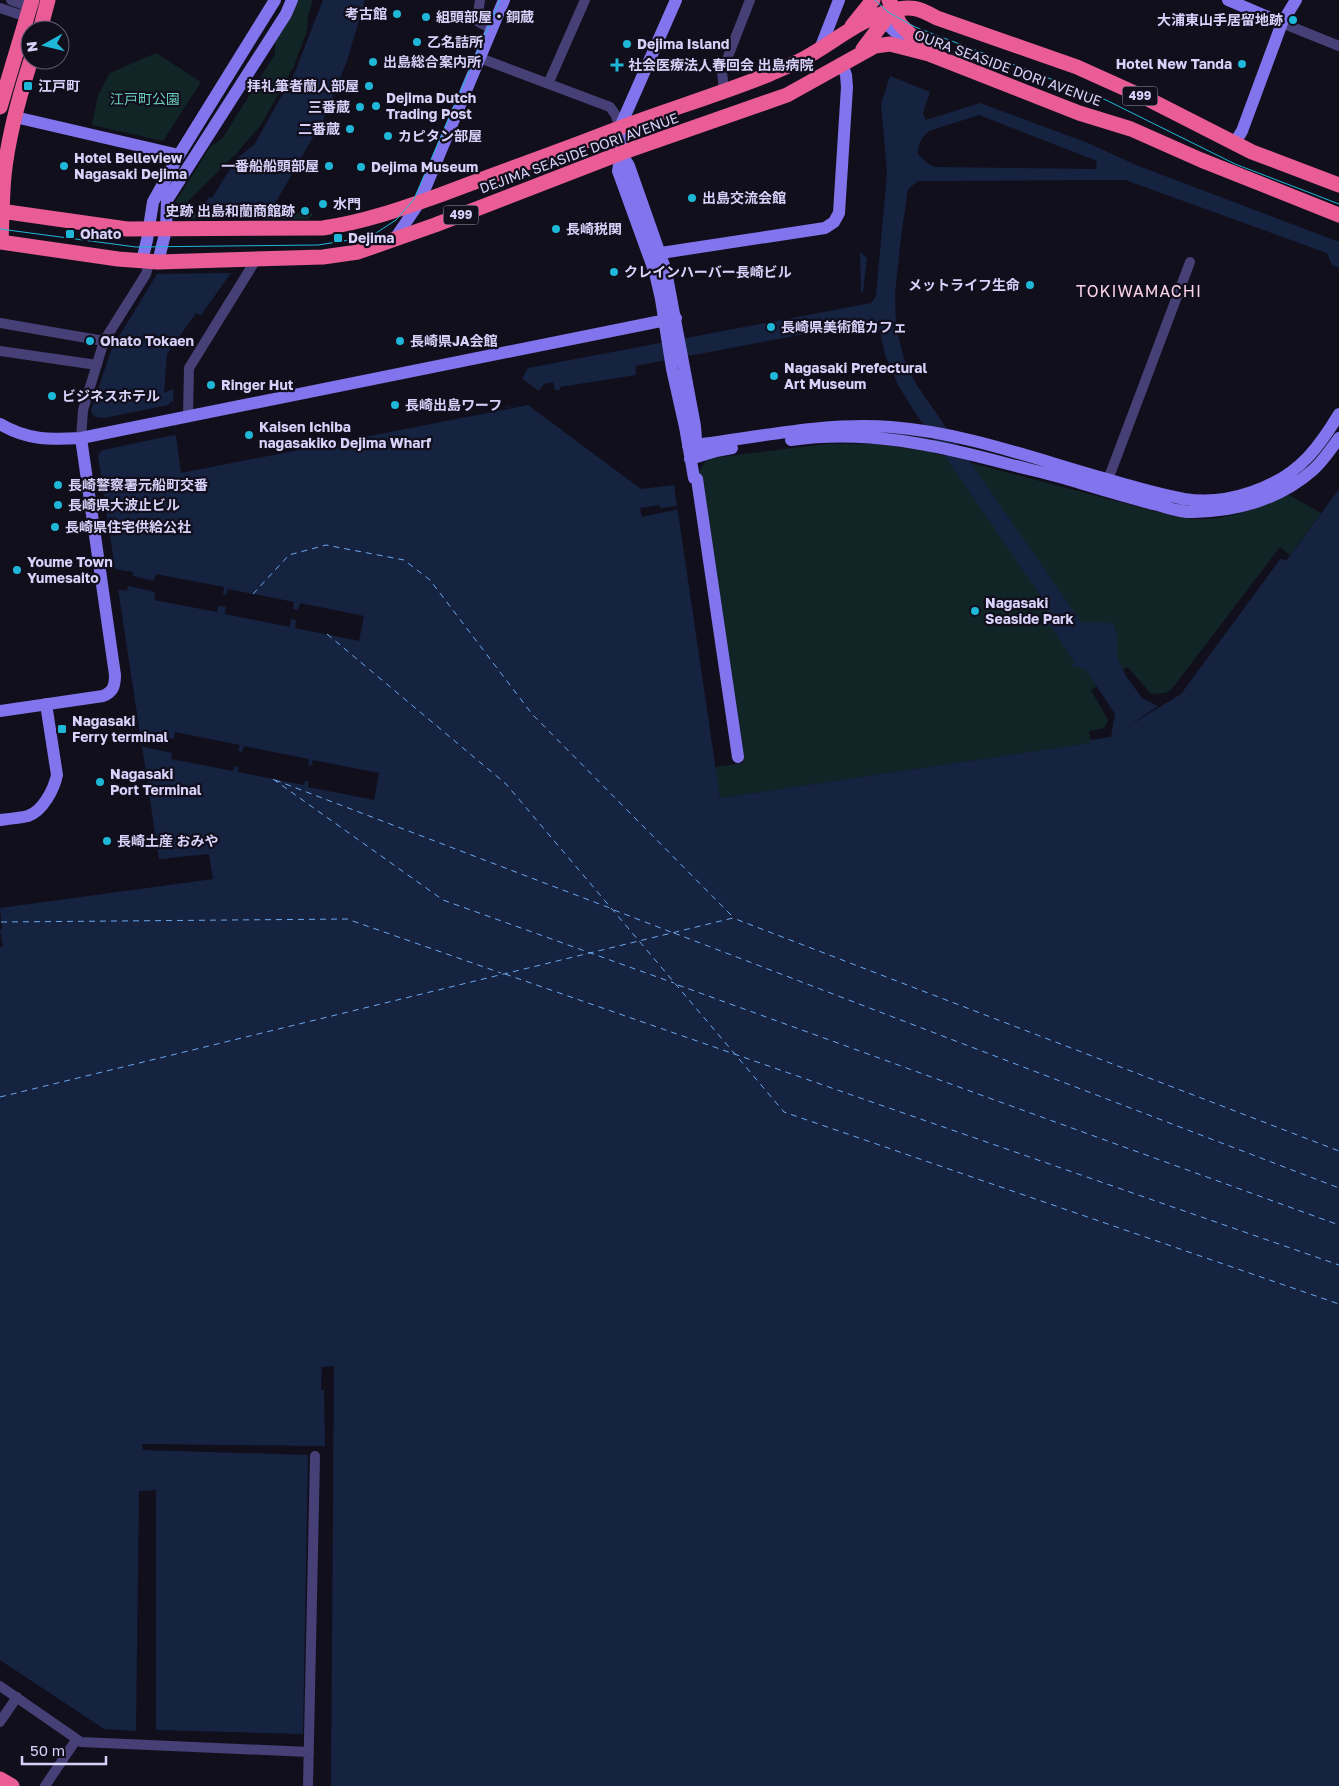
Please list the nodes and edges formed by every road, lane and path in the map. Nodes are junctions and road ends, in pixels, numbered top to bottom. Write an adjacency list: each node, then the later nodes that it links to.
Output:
1 (11, 0): 17 (street)
2 (48, 0): 18 (highway)
3 (275, 0): 35 (street)
4 (292, 0): 41 (street)
5 (480, 0): 20 (street)
6 (504, 0): 20 (street)
7 (584, 0): 28 (street)
8 (676, 0): 32 (street)
9 (750, 0): 29 (street)
10 (839, 0): 22 (street)
11 (906, 0): 14 (street)
12 (1228, 0): 19 (street)
13 (1296, 0): 19 (street)
14 (918, 4): 15 (highway, 499); 33 (highway, OURA SEASIDE DORI AVENUE / 499)
15 (881, 7): 22 (highway, DEJIMA SEASIDE DORI AVENUE / 499); 23 (highway); 24 (highway)
16 (0, 8): 17 (street)
17 (30, 8): 30 (highway)
18 (43, 20)
19 (1282, 23): 21 (street); 33 (street)
20 (492, 28): 25 (street)
21 (1339, 46)
22 (820, 49): 29 (highway, DEJIMA SEASIDE DORI AVENUE / 499)
23 (860, 53): 24 (highway, OURA SEASIDE DORI AVENUE / 499); 26 (highway, DEJIMA SEASIDE DORI AVENUE / 499)
24 (929, 54): 39 (highway, OURA SEASIDE DORI AVENUE / 499)
25 (480, 58): 28 (street); 37 (street)
26 (842, 64): 34 (highway, DEJIMA SEASIDE DORI AVENUE / 499); 44 (street)
27 (28, 70): 31 (highway)
28 (548, 84): 32 (street)
29 (724, 90): 32 (highway, DEJIMA SEASIDE DORI AVENUE / 499)
30 (1, 102)
31 (15, 117): 35 (street); 38 (highway)
32 (620, 127): 34 (street); 37 (highway, DEJIMA SEASIDE DORI AVENUE / 499)
33 (1234, 144): 36 (highway, OURA SEASIDE DORI AVENUE / 499)
34 (621, 153): 42 (highway, DEJIMA SEASIDE DORI AVENUE / 499); 44 (street); 48 (street)
35 (179, 155): 40 (street)
36 (1339, 185)
37 (419, 203): 41 (highway, DEJIMA SEASIDE DORI AVENUE / 499); 42 (street)
38 (1, 211): 40 (highway, DEJIMA SEASIDE DORI AVENUE / 499); 43 (highway)
39 (1339, 216)
40 (149, 230): 41 (highway, DEJIMA SEASIDE DORI AVENUE / 499); 46 (street)
41 (166, 230): 46 (street)
42 (394, 240): 45 (highway, DEJIMA SEASIDE DORI AVENUE / 499)
43 (0, 244): 46 (highway, DEJIMA SEASIDE DORI AVENUE / 499)
44 (661, 253): 48 (street)
45 (256, 258): 46 (highway, DEJIMA SEASIDE DORI AVENUE / 499); 54 (street)
46 (154, 261): 50 (street)
47 (1190, 262): 60 (street)
48 (670, 319): 54 (street); 59 (street)
49 (0, 323): 50 (street)
50 (104, 341): 52 (street)
51 (0, 351): 52 (street)
52 (97, 365): 57 (street)
53 (1339, 414): 60 (street)
54 (183, 416): 57 (street)
55 (0, 424): 57 (street)
56 (922, 437): 59 (street); 60 (street); 60 (street)
57 (80, 438): 61 (street)
58 (1339, 438): 60 (street)
59 (693, 452): 63 (street)
60 (1106, 485)
61 (46, 704): 62 (street); 64 (street)
62 (0, 711)
63 (738, 757)
64 (0, 820)
65 (315, 1456): 70 (street)
66 (0, 1686): 67 (street)
67 (16, 1697): 68 (street); 69 (street)
68 (0, 1722)
69 (76, 1740): 70 (street); 73 (street)
70 (309, 1752): 74 (street)
71 (0, 1779): 72 (highway)
72 (12, 1786)
73 (45, 1786)
74 (308, 1786)

